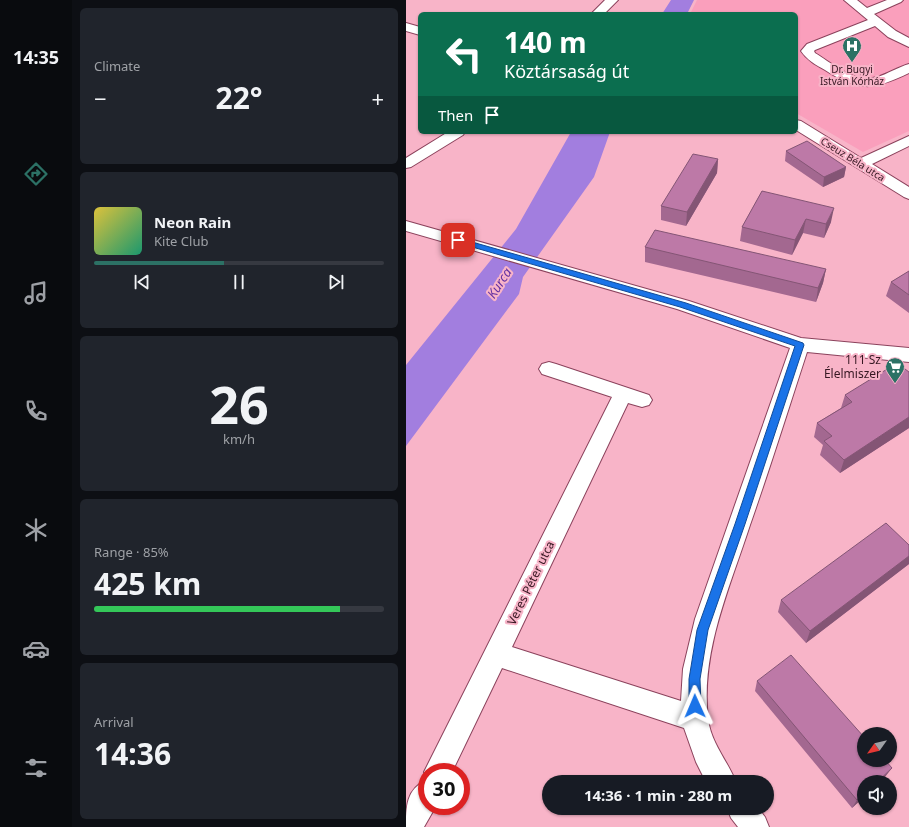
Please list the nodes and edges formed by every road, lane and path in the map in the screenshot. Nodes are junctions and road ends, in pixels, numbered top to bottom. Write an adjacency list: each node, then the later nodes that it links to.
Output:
1 (612, 0): 4 (street)
2 (850, 0): 5 (street)
3 (897, 0): 5 (street)
4 (599, 12)
5 (871, 17): 8 (street); 9 (street)
6 (406, 27): 7 (street)
7 (418, 30)
8 (909, 43)
9 (909, 68)
10 (798, 125): 14 (street, Cseuz Béla utca)
11 (455, 134): 13 (street)
12 (909, 140): 14 (street)
13 (406, 164)
14 (862, 164): 15 (street, Cseuz Béla utca)
15 (909, 194)
16 (406, 226): 17 (street)
17 (800, 345): 18 (street); 21 (street)
18 (909, 355)
19 (549, 369): 20 (street, Veres Péter utca)
20 (496, 654): 21 (street); 22 (street, Veres Péter utca)
21 (695, 719): 23 (street)
22 (442, 763)
23 (718, 775)
24 (418, 810): 26 (street)
25 (746, 815): 27 (street)
26 (409, 827)
27 (755, 827)

